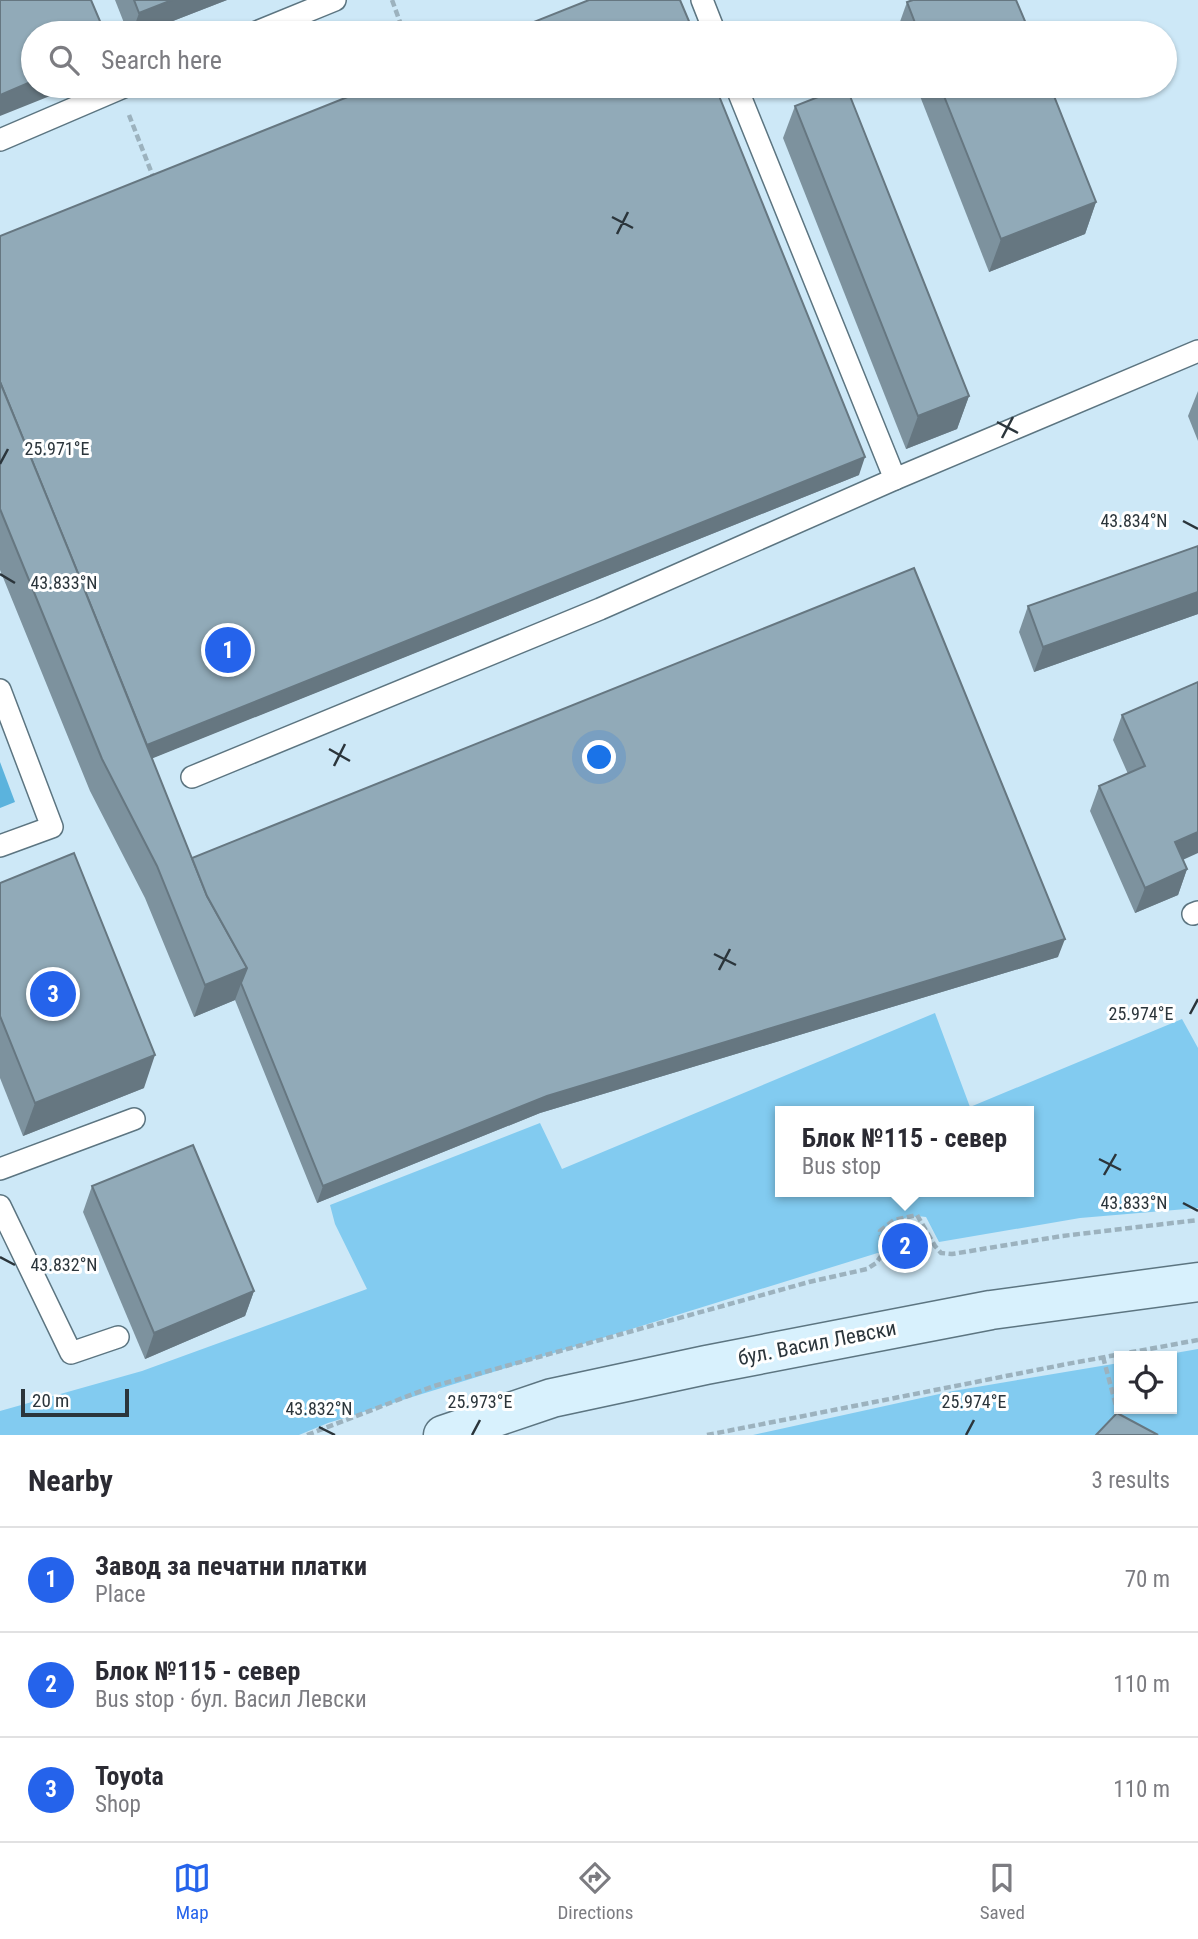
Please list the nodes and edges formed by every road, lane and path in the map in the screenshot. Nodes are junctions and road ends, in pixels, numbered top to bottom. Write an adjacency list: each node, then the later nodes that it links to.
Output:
1 (335, 0): 4 (lane)
2 (392, 0): 5 (path)
3 (702, 0): 6 (lane)
4 (283, 21)
5 (400, 21)
6 (710, 21)
7 (97, 98): 10 (lane)
8 (126, 98): 11 (path)
9 (741, 98): 13 (lane)
10 (0, 141)
11 (158, 188)
12 (1198, 351): 13 (lane)
13 (895, 479): 15 (lane)
14 (0, 690): 16 (lane)
15 (192, 777)
16 (0, 846)
17 (134, 1119): 18 (lane)
18 (0, 1169)
19 (0, 1206): 22 (lane)
20 (1198, 1220): 26 (path)
21 (1198, 1282): 27 (main road, бул. Васил Левски)
22 (118, 1337)
23 (1198, 1340): 24 (path)
24 (1103, 1357): 25 (path); 28 (path)
25 (1121, 1422)
26 (307, 1435)
27 (443, 1435)
28 (707, 1435)

